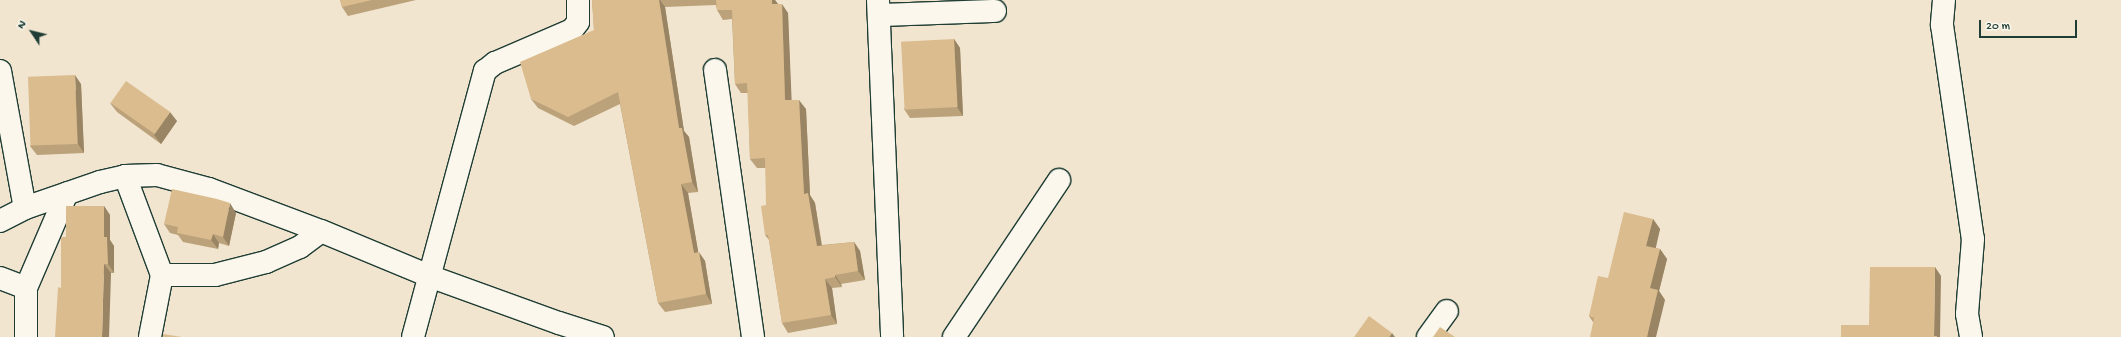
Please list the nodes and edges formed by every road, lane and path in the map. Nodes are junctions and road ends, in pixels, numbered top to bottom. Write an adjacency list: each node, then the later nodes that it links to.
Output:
1 (578, 0): 15 (street)
2 (1944, 0): 27 (street)
3 (879, 8): 4 (street); 24 (street)
4 (994, 11)
5 (715, 70): 23 (street)
6 (0, 71): 7 (street)
7 (2, 93): 11 (street)
8 (125, 176): 10 (street); 13 (street); 14 (street)
9 (1059, 180): 25 (street)
10 (67, 193): 11 (street); 17 (street)
11 (25, 208): 12 (street)
12 (0, 221)
13 (321, 231): 14 (street); 15 (street)
14 (162, 275): 20 (street)
15 (429, 276): 21 (street); 22 (street)
16 (0, 278): 17 (street)
17 (26, 288): 19 (street)
18 (1447, 311): 26 (street)
19 (26, 337)
20 (150, 337)
21 (413, 337)
22 (603, 337)
23 (753, 337)
24 (892, 337)
25 (954, 337)
26 (1428, 337)
27 (1971, 337)

